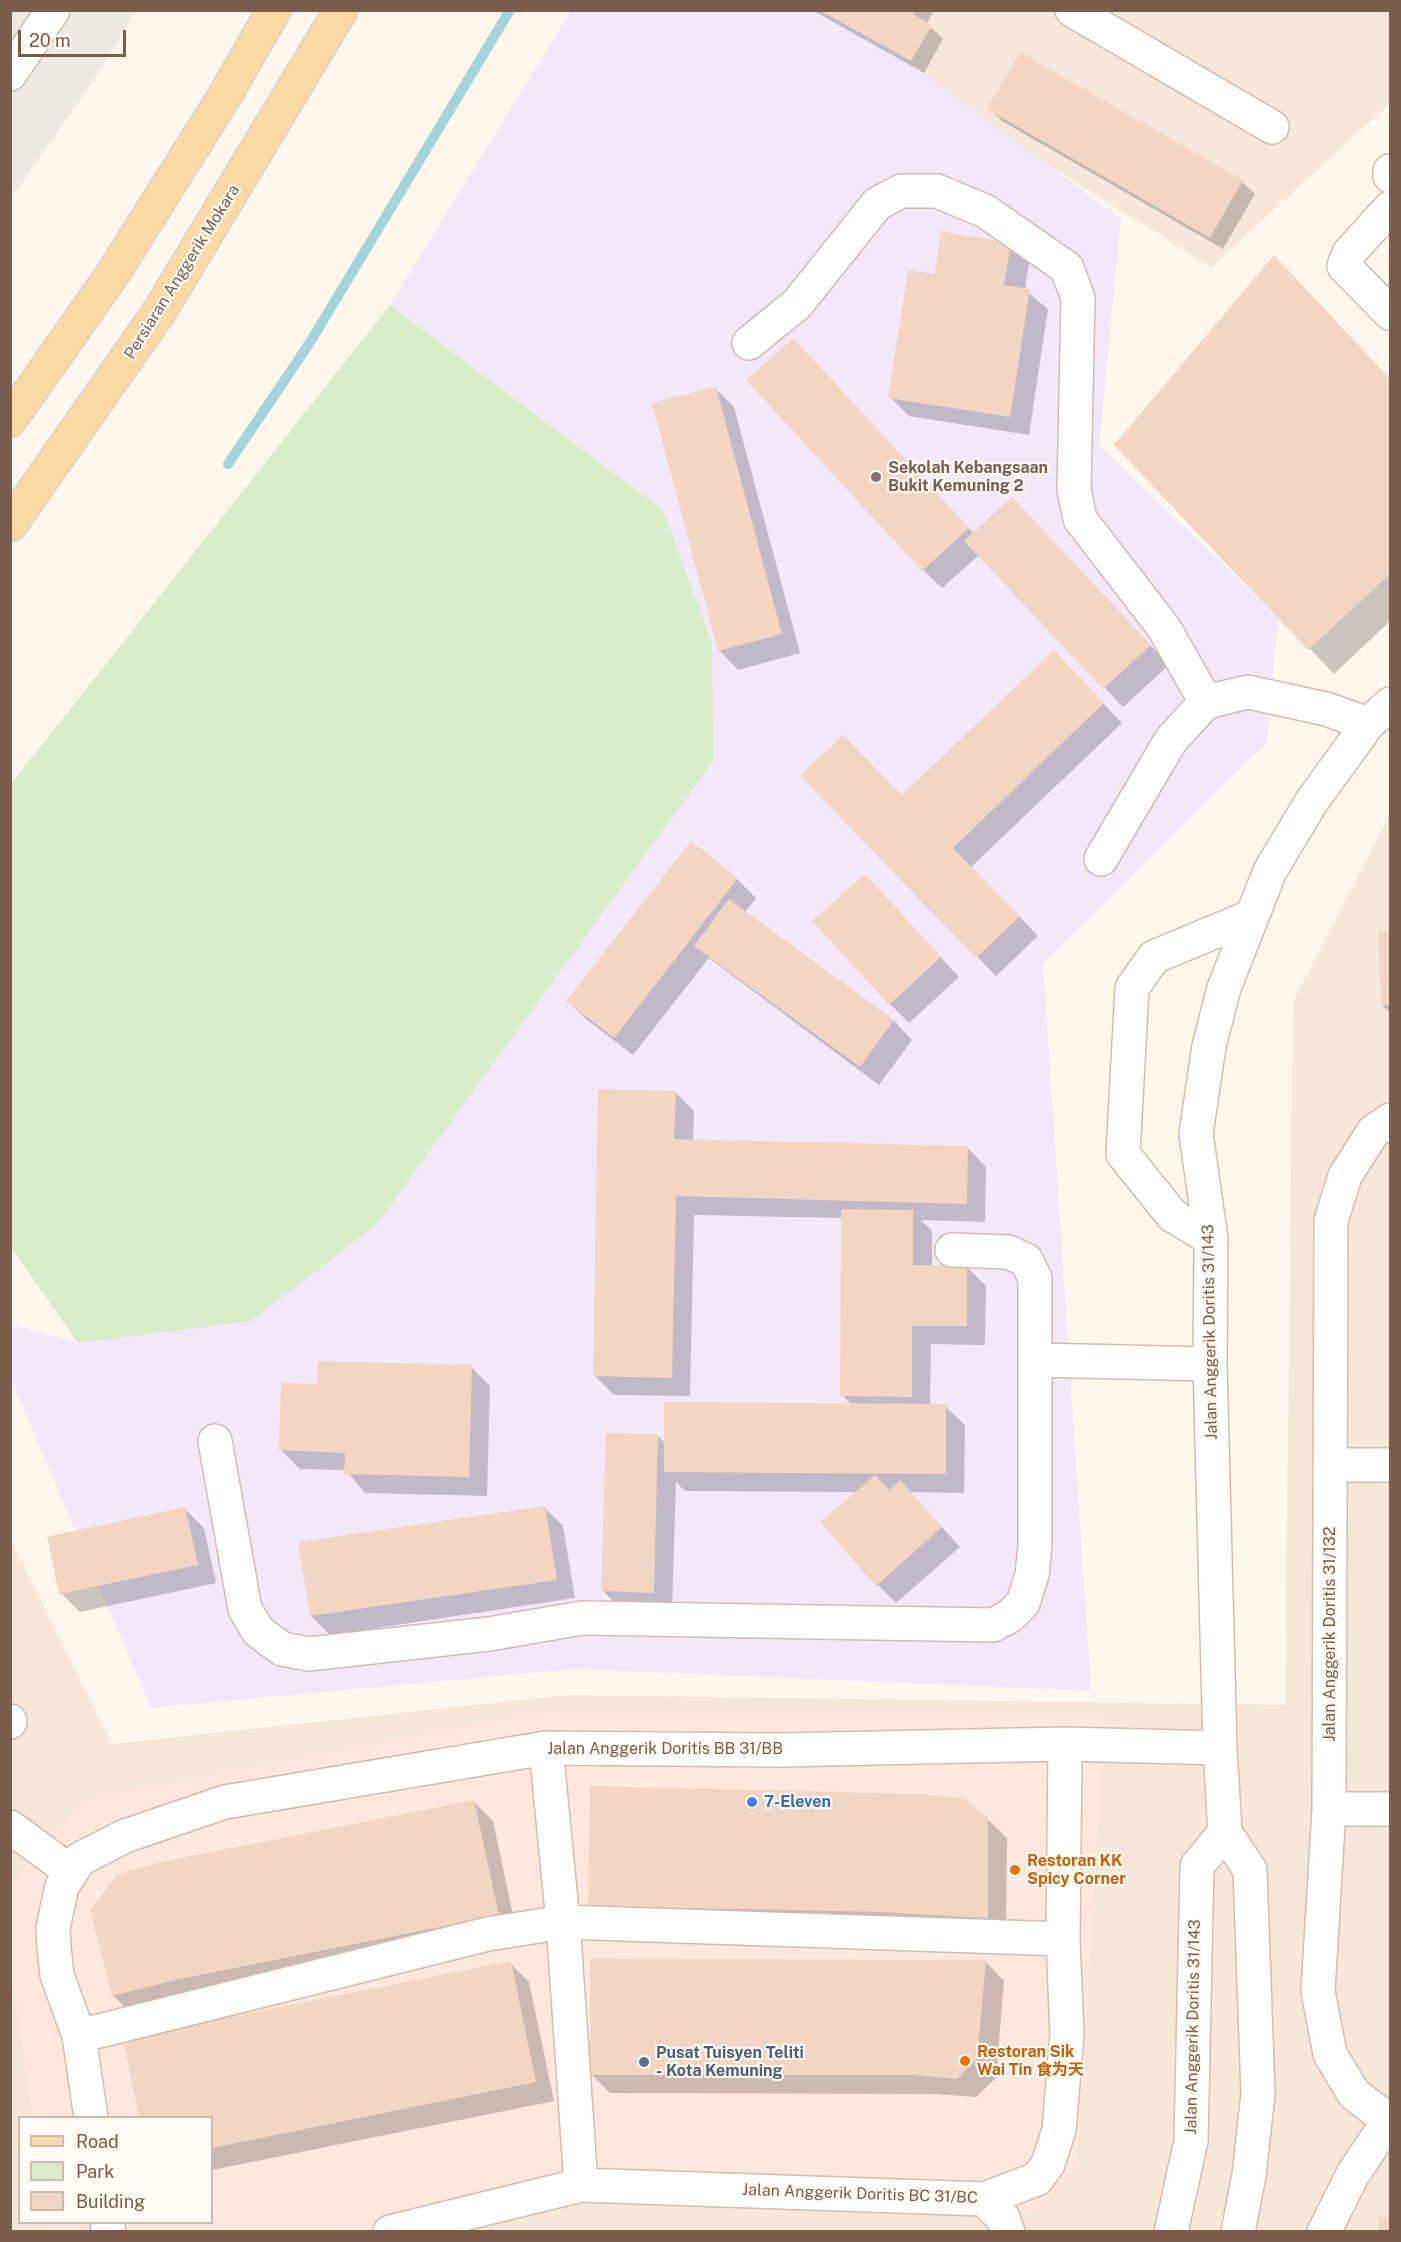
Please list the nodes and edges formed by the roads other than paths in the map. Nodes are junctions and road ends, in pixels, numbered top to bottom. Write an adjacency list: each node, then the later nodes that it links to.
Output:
1 (53, 10): 5 (street)
2 (274, 10): 12 (main road)
3 (341, 10): 13 (main road, Persiaran Anggerik Mokara)
4 (1072, 10): 6 (street)
5 (10, 74)
6 (1272, 128)
7 (1390, 171): 8 (street)
8 (1390, 176)
9 (1390, 208): 10 (street)
10 (1390, 313)
11 (748, 343): 14 (street)
12 (10, 420)
13 (10, 525)
14 (1206, 702): 15 (street); 16 (street)
15 (1379, 714): 17 (street, Jalan Anggerik Doritis 31/143)
16 (1101, 858)
17 (1250, 917): 19 (street, Jalan Anggerik Doritis 31/143); 19 (street)
18 (1382, 1126): 24 (street, Jalan Anggerik Doritis 31/132)
19 (1211, 1239): 22 (street, Jalan Anggerik Doritis 31/143)
20 (952, 1250): 21 (street)
21 (1035, 1360): 22 (street); 23 (street)
22 (1210, 1364): 28 (street, Jalan Anggerik Doritis 31/143)
23 (215, 1441)
24 (1330, 1465): 25 (street); 29 (street, Jalan Anggerik Doritis 31/132)
25 (1390, 1465)
26 (1065, 1744): 27 (street, Jalan Anggerik Doritis BB 31/BB); 28 (street, Jalan Anggerik Doritis BB 31/BB); 35 (street, Jalan Anggerik Doritis BC 31/BC)
27 (546, 1748): 33 (street, Jalan Anggerik Doritis BB 31/BB); 34 (street)
28 (1220, 1748): 32 (street, Jalan Anggerik Doritis 31/143)
29 (1329, 1809): 30 (street); 38 (street, Jalan Anggerik Doritis 31/132)
30 (1390, 1809)
31 (10, 1827): 33 (street)
32 (1226, 1832): 43 (street, Jalan Anggerik Doritis 31/143); 44 (street, Jalan Anggerik Doritis 31/143)
33 (70, 1871): 36 (street)
34 (563, 1922): 35 (street); 36 (street); 39 (street)
35 (1063, 1939): 40 (street, Jalan Anggerik Doritis BC 31/BC)
36 (79, 2036): 37 (street)
37 (91, 2116)
38 (1390, 2121): 45 (street)
39 (581, 2185): 40 (street, Jalan Anggerik Doritis BC 31/BC); 41 (street, Jalan Anggerik Doritis BC 31/BC)
40 (984, 2199): 42 (street)
41 (390, 2232)
42 (1008, 2232)
43 (1171, 2232)
44 (1238, 2232)
45 (1324, 2232)

